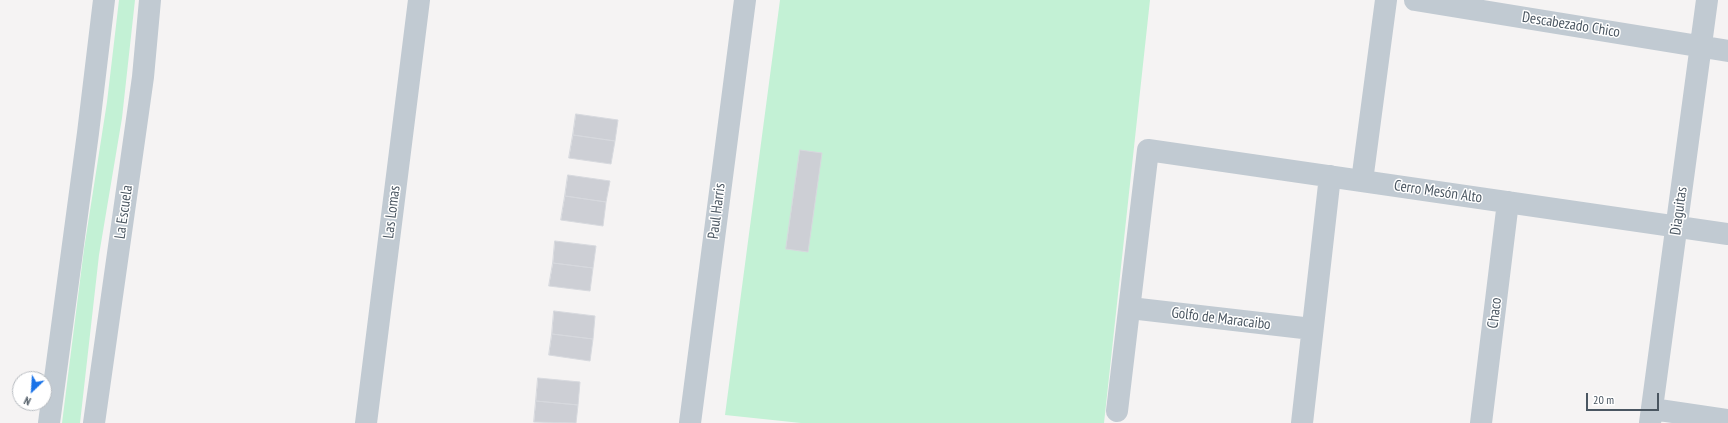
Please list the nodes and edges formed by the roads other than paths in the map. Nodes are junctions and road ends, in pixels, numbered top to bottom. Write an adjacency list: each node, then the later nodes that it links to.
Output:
1 (104, 0): 20 (street)
2 (150, 0): 21 (street, La Escuela)
3 (419, 0): 22 (street, Las Lomas)
4 (745, 0): 23 (street, Paul Harris)
5 (1386, 0): 11 (street)
6 (1415, 0): 8 (street, Descabezado Chico)
7 (1708, 0): 8 (street, Diaguitas)
8 (1701, 46): 9 (street, Descabezado Chico); 13 (street, Diaguitas)
9 (1728, 51)
10 (1330, 176): 11 (street, Cerro Mesón Alto); 15 (street, Cerro Mesón Alto); 16 (street)
11 (1362, 181): 12 (street, Cerro Mesón Alto)
12 (1508, 202): 13 (street, Cerro Mesón Alto); 25 (street, Chaco)
13 (1676, 227): 14 (street, Cerro Mesón Alto); 18 (street, Diaguitas)
14 (1728, 234)
15 (1130, 308): 16 (street, Golfo de Maracaibo); 17 (street)
16 (1312, 329): 24 (street)
17 (1117, 411)
18 (1651, 416): 19 (street)
19 (1728, 420)
20 (48, 423)
21 (94, 423)
22 (366, 423)
23 (690, 423)
24 (1302, 423)
25 (1481, 423)

